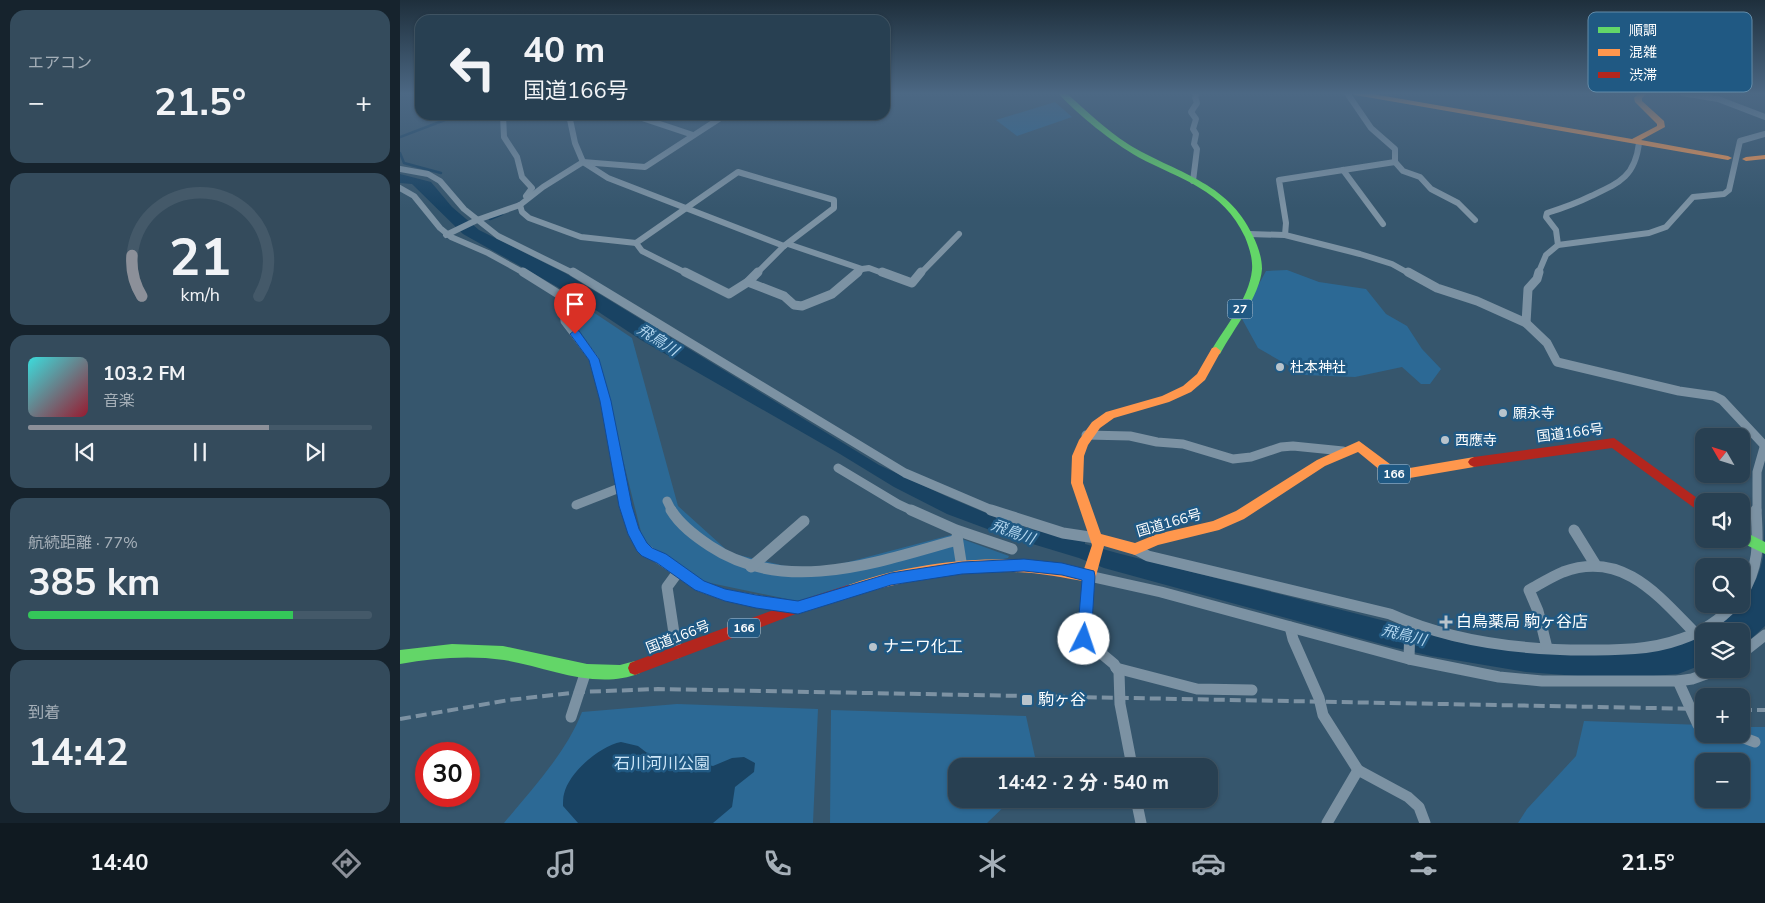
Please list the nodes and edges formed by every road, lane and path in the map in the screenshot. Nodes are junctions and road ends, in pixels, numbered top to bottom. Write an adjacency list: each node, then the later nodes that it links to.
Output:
1 (504, 131): 22 (street)
2 (573, 131): 16 (street)
3 (682, 131): 11 (street)
4 (699, 131): 11 (street)
5 (1107, 131): 20 (main road, 27)
6 (1195, 131): 20 (street)
7 (1375, 131): 17 (street)
8 (1570, 131): 12 (main road)
9 (1654, 131): 12 (main road)
10 (1765, 134): 33 (street)
11 (693, 135): 16 (street)
12 (1635, 143): 13 (main road); 33 (street)
13 (1728, 158)
14 (1746, 158): 15 (main road)
15 (1765, 158)
16 (583, 162): 22 (street); 23 (street)
17 (1396, 162): 19 (street); 24 (street)
18 (400, 169): 25 (street)
19 (1343, 170): 26 (street); 30 (street)
20 (1193, 181): 29 (main road, 27)
21 (400, 188): 27 (street)
22 (520, 205): 25 (street); 31 (street)
23 (686, 208): 31 (street); 32 (street); 32 (street)
24 (1475, 220)
25 (475, 221): 27 (street); 48 (street)
26 (1383, 224)
27 (448, 234): 41 (street)
28 (959, 234): 34 (street)
29 (1249, 234): 30 (street); 37 (main road, 27)
30 (1284, 235): 36 (street)
31 (636, 242): 35 (street)
32 (786, 245): 34 (street); 35 (street)
33 (1558, 245): 36 (street)
34 (862, 269): 35 (street)
35 (748, 282)
36 (1526, 323): 38 (street)
37 (1086, 436): 39 (street); 48 (main road, 27)
38 (1765, 444): 50 (street)
39 (1343, 451): 43 (main road, 国道166号 / 166); 52 (main road, 国道166号)
40 (838, 468): 47 (street)
41 (622, 487): 44 (street); 56 (street)
42 (667, 501): 54 (street)
43 (1695, 504)
44 (576, 505)
45 (804, 521): 54 (street)
46 (1574, 530): 53 (street)
47 (957, 535): 51 (street); 54 (street); 55 (street)
48 (1097, 541): 52 (main road, 国道166号); 57 (main road)
49 (1750, 541): 50 (main road)
50 (1761, 547): 58 (street)
51 (1012, 549)
52 (1135, 549): 62 (street)
53 (1595, 564): 64 (street); 67 (street)
54 (751, 567)
55 (962, 568): 57 (main road, 国道166号 / 166); 59 (main road, 国道166号 / 166)
56 (678, 572): 59 (street); 68 (street)
57 (1090, 572): 63 (street); 71 (street)
58 (1750, 577)
59 (798, 607): 68 (main road, 国道166号 / 166)
60 (1728, 613): 61 (street)
61 (1712, 623)
62 (1410, 625): 67 (street); 70 (street)
63 (1290, 627): 70 (street); 81 (street)
64 (1695, 633): 67 (street)
65 (1765, 635): 66 (street)
66 (1750, 647)
67 (1548, 648)
68 (676, 653): 72 (main road, 国道166号 / 166)
69 (400, 657): 72 (main road, 国道166号 / 166)
70 (1409, 657): 74 (street)
71 (1116, 668): 75 (street); 80 (street)
72 (586, 671): 76 (street)
73 (1695, 678): 74 (street)
74 (1678, 681): 77 (street)
75 (1252, 690)
76 (571, 717)
77 (1695, 718)
78 (1750, 740): 79 (street)
79 (1755, 742)
80 (1130, 758)
81 (1358, 770): 84 (street); 85 (street)
82 (1138, 808): 83 (street)
83 (1141, 823)
84 (1327, 823)
85 (1425, 823)

